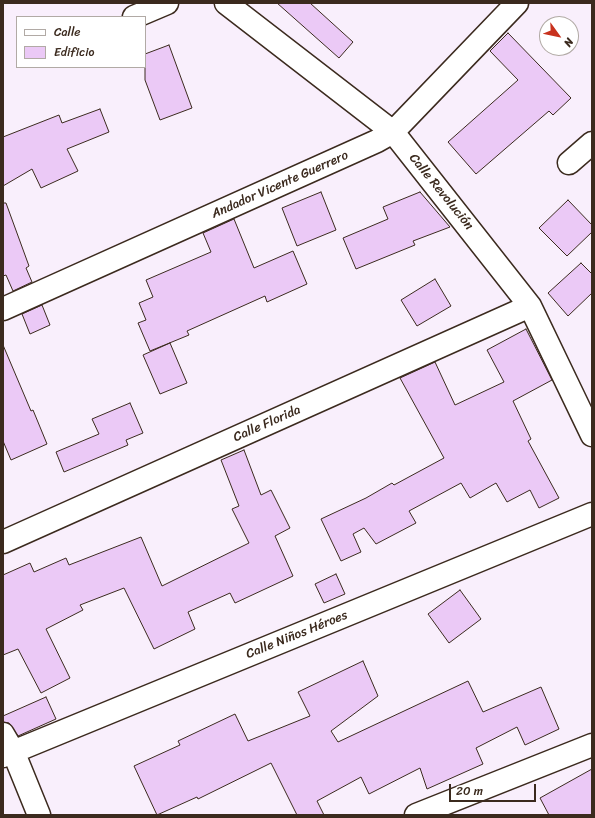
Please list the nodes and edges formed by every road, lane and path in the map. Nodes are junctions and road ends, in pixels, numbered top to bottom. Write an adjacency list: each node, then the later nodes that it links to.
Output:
1 (167, 3): 4 (street)
2 (226, 3): 5 (street, Calle Revolución)
3 (517, 3): 5 (street, Andador Vicente Guerrero)
4 (136, 16)
5 (393, 132): 8 (street, Calle Revolución); 9 (street, Andador Vicente Guerrero)
6 (592, 143): 7 (street)
7 (569, 163)
8 (530, 306): 10 (street, Calle Revolución); 12 (street, Calle Florida)
9 (3, 309)
10 (592, 435)
11 (592, 514): 14 (street, Calle Niños Héroes)
12 (3, 542)
13 (592, 745): 16 (street)
14 (6, 747): 15 (street)
15 (39, 815)
16 (416, 815)

